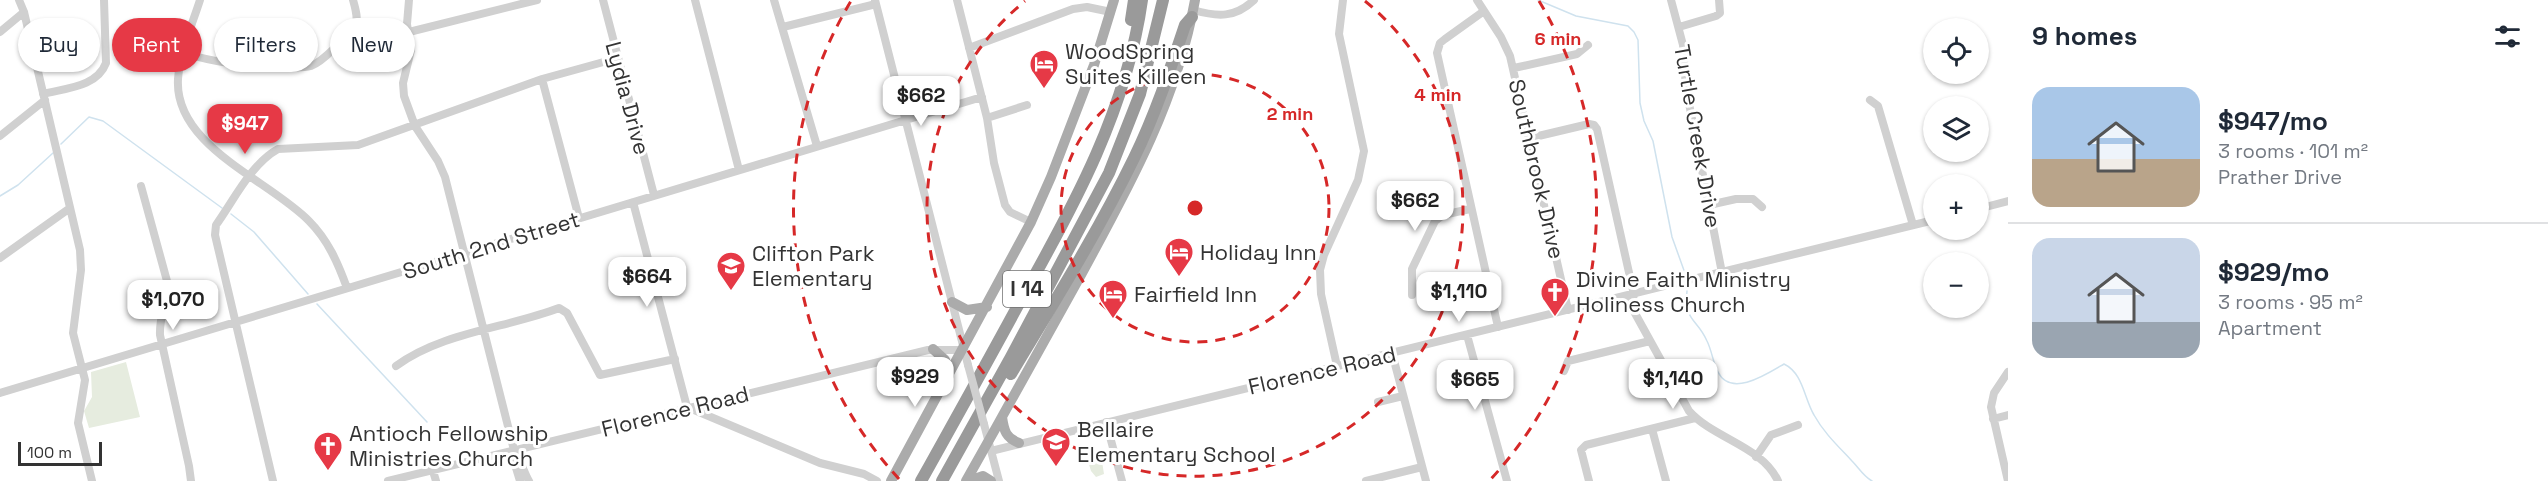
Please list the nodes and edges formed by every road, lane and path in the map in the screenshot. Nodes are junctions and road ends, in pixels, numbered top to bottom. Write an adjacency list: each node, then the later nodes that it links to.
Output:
1 (19, 0): 23 (street)
2 (104, 0): 40 (street)
3 (200, 0): 25 (street)
4 (353, 0): 34 (street)
5 (409, 0): 26 (street)
6 (537, 0): 29 (street)
7 (603, 0): 33 (street, Lydia Drive)
8 (695, 0): 50 (street)
9 (774, 0): 27 (street)
10 (957, 0): 32 (street)
11 (1114, 0): 24 (main road)
12 (1134, 0): 39 (highway)
13 (1142, 0): 39 (highway, I 14)
14 (1163, 0): 91 (highway, I 14)
15 (1254, 0): 21 (street)
16 (1342, 0): 85 (street)
17 (1477, 0): 22 (street, Southbrook Drive)
18 (1671, 0): 28 (street, Turtle Creek Drive)
19 (1719, 0): 28 (street)
20 (875, 2): 27 (street); 45 (street)
21 (1193, 9): 91 (highway); 96 (main road)
22 (1485, 11): 35 (street, Southbrook Drive); 60 (street)
23 (24, 12): 30 (street); 40 (street)
24 (1111, 12): 32 (street); 62 (main road)
25 (194, 18)
26 (408, 18)
27 (783, 27): 49 (street)
28 (1679, 27): 56 (street, Turtle Creek Drive)
29 (415, 30)
30 (0, 32)
31 (1588, 45): 35 (street)
32 (969, 48): 41 (street)
33 (618, 58): 38 (street); 53 (street, Lydia Drive)
34 (202, 59)
35 (1514, 68): 48 (street, Southbrook Drive)
36 (179, 72): 51 (street)
37 (406, 72): 46 (street)
38 (542, 79): 46 (street); 61 (street)
39 (1120, 92): 117 (highway, I 14)
40 (44, 97): 47 (street); 59 (street)
41 (982, 97): 44 (street); 45 (street, South 2nd Street)
42 (1870, 100): 64 (street)
43 (1027, 105): 44 (street)
44 (987, 118): 62 (street)
45 (905, 120): 49 (street, South 2nd Street); 71 (street)
46 (415, 126): 51 (street); 65 (street)
47 (0, 136)
48 (1530, 138): 70 (street); 73 (street, Southbrook Drive)
49 (817, 146): 50 (street, South 2nd Street)
50 (739, 170): 53 (street, South 2nd Street)
51 (251, 175): 68 (street); 74 (street)
52 (141, 186): 79 (street)
53 (654, 195): 55 (street, South 2nd Street)
54 (2008, 201): 57 (street)
55 (633, 202): 61 (street, South 2nd Street); 83 (street)
56 (1709, 205): 58 (street); 67 (street, Turtle Creek Drive)
57 (1989, 206)
58 (1762, 207)
59 (70, 208): 66 (street); 86 (street)
60 (1470, 209): 69 (street); 75 (street)
61 (579, 218): 65 (street, South 2nd Street)
62 (1031, 222): 72 (main road)
63 (1923, 223): 64 (street, Florence Road)
64 (1913, 225): 67 (street, Florence Road)
65 (464, 252): 68 (street, South 2nd Street); 76 (street)
66 (0, 258)
67 (1722, 273): 70 (street, Florence Road)
68 (347, 288): 74 (street, South 2nd Street)
69 (1412, 295)
70 (1630, 296): 73 (street, Florence Road); 78 (street)
71 (952, 302): 72 (main road); 81 (street)
72 (987, 307): 81 (main road)
73 (1568, 310): 75 (street, Florence Road)
74 (236, 322): 79 (street, South 2nd Street); 110 (street)
75 (1498, 327): 77 (street, Florence Road)
76 (484, 330): 83 (street); 84 (street); 104 (street)
77 (1467, 335): 82 (street, Florence Road); 125 (street)
78 (1650, 341): 87 (street); 97 (street)
79 (162, 345): 86 (street, South 2nd Street); 109 (street)
80 (933, 349): 81 (street, Florence Road); 89 (main road); 94 (street, Florence Road)
81 (963, 350): 89 (main road); 103 (street, bridge)
82 (1392, 353): 85 (street, Florence Road); 92 (street)
83 (675, 359): 94 (street)
84 (396, 366)
85 (1337, 366): 99 (street, Florence Road)
86 (82, 368): 90 (street, South 2nd Street); 108 (street)
87 (1563, 371)
88 (2008, 372): 98 (street)
89 (949, 376): 116 (main road)
90 (0, 393)
91 (991, 393): 118 (highway, I 14)
92 (1403, 396): 93 (street); 106 (street)
93 (1378, 402)
94 (687, 407): 104 (street, Florence Road); 115 (street)
95 (2008, 415): 98 (street)
96 (1002, 417): 102 (main road); 103 (main road)
97 (1695, 418): 101 (street); 105 (street)
98 (1993, 419): 129 (street)
99 (1106, 422): 102 (street, Florence Road); 122 (street)
100 (1798, 424): 105 (street)
101 (1652, 429): 126 (street); 127 (street)
102 (1019, 443): 103 (street, Florence Road)
103 (990, 446): 119 (main road); 121 (street)
104 (514, 450): 107 (street, Florence Road); 113 (street); 114 (street)
105 (1756, 457): 128 (street)
106 (1422, 467): 123 (street); 124 (street)
107 (433, 471): 111 (street, Florence Road); 112 (street)
108 (92, 481)
109 (191, 481)
110 (273, 481)
111 (388, 481)
112 (436, 481)
113 (520, 481)
114 (529, 481)
115 (878, 481)
116 (891, 481)
117 (921, 481)
118 (942, 481)
119 (968, 481): 120 (main road)
120 (991, 481)
121 (999, 481)
122 (1122, 481)
123 (1366, 481)
124 (1426, 481)
125 (1508, 481)
126 (1589, 481)
127 (1666, 481)
128 (1778, 481)
129 (2008, 481)

